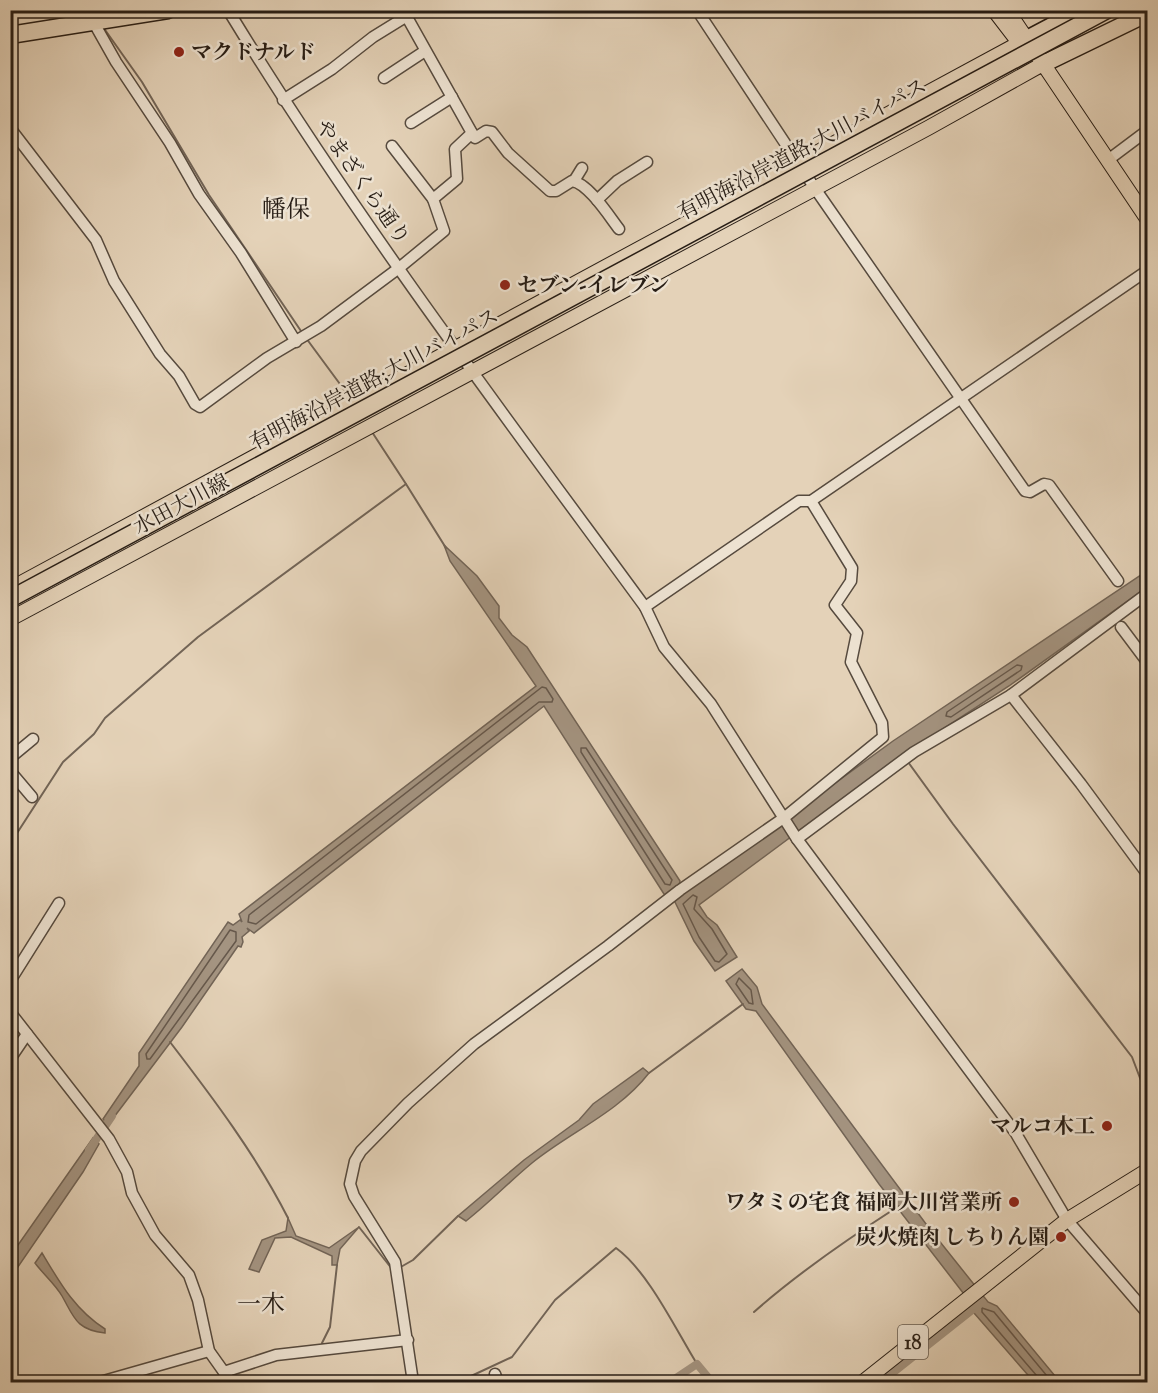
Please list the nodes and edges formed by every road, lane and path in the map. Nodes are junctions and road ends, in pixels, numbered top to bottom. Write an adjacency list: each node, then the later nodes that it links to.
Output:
1 (168, 10): 11 (highway)
2 (228, 10): 18 (street, やまざくら通り)
3 (697, 10): 26 (street)
4 (994, 10): 13 (main road)
5 (1006, 10): 13 (main road)
6 (1082, 10): 13 (highway)
7 (1096, 10): 42 (highway, 有明海沿岸道路;大川バイパス, bridge)
8 (1107, 10): 44 (highway, 有明海沿岸道路;大川バイパス, bridge)
9 (405, 13): 14 (street); 18 (street)
10 (1148, 13): 15 (highway)
11 (99, 22): 12 (highway); 36 (street)
12 (10, 35)
13 (1022, 41): 15 (main road); 26 (main road, 水田大川線)
14 (425, 51): 16 (street); 17 (street)
15 (1041, 64): 24 (main road); 29 (main road, 水田大川線)
16 (384, 78)
17 (452, 97): 19 (street); 22 (street)
18 (283, 100): 34 (street, やまざくら通り)
19 (411, 123)
20 (10, 128): 36 (street)
21 (1148, 130): 24 (street)
22 (472, 134): 28 (street); 30 (street)
23 (392, 146): 30 (street)
24 (1108, 159): 32 (main road)
25 (648, 162): 31 (street)
26 (799, 162): 29 (street); 37 (main road, 水田大川線)
27 (582, 168): 28 (street)
28 (574, 181): 31 (street)
29 (814, 187): 38 (main road, 水田大川線); 39 (street)
30 (432, 199): 34 (street)
31 (597, 200): 33 (street)
32 (1148, 220)
33 (619, 230)
34 (399, 268): 36 (street); 37 (street, やまざくら通り)
35 (1148, 270): 39 (street)
36 (296, 342)
37 (455, 349): 38 (street, やまざくら通り); 42 (main road, 水田大川線)
38 (472, 371): 45 (street, やまざくら通り); 46 (main road, 水田大川線)
39 (960, 397): 40 (street); 41 (street)
40 (811, 501): 45 (street); 54 (street)
41 (1118, 581)
42 (10, 592)
43 (1148, 593): 49 (street)
44 (10, 599)
45 (645, 607): 54 (street, やまざくら通り)
46 (10, 619)
47 (1121, 627): 48 (street)
48 (1148, 663)
49 (1011, 695): 55 (street); 56 (street)
50 (33, 739): 51 (street)
51 (10, 758)
52 (10, 771): 53 (street)
53 (32, 797)
54 (785, 819): 55 (street, やまざくら通り); 65 (street)
55 (796, 837): 63 (street, やまざくら通り)
56 (1148, 875)
57 (59, 903): 58 (street)
58 (10, 981)
59 (10, 1012): 60 (street)
60 (27, 1034): 61 (street); 66 (street)
61 (10, 1059)
62 (1148, 1170): 63 (main road, 18)
63 (1067, 1220): 64 (street, やまざくら通り); 68 (main road, 18)
64 (1148, 1314)
65 (408, 1340): 67 (street); 71 (street)
66 (209, 1351): 67 (street); 69 (street)
67 (224, 1372): 70 (street)
68 (870, 1380)
69 (100, 1383)
70 (231, 1383)
71 (413, 1383)

